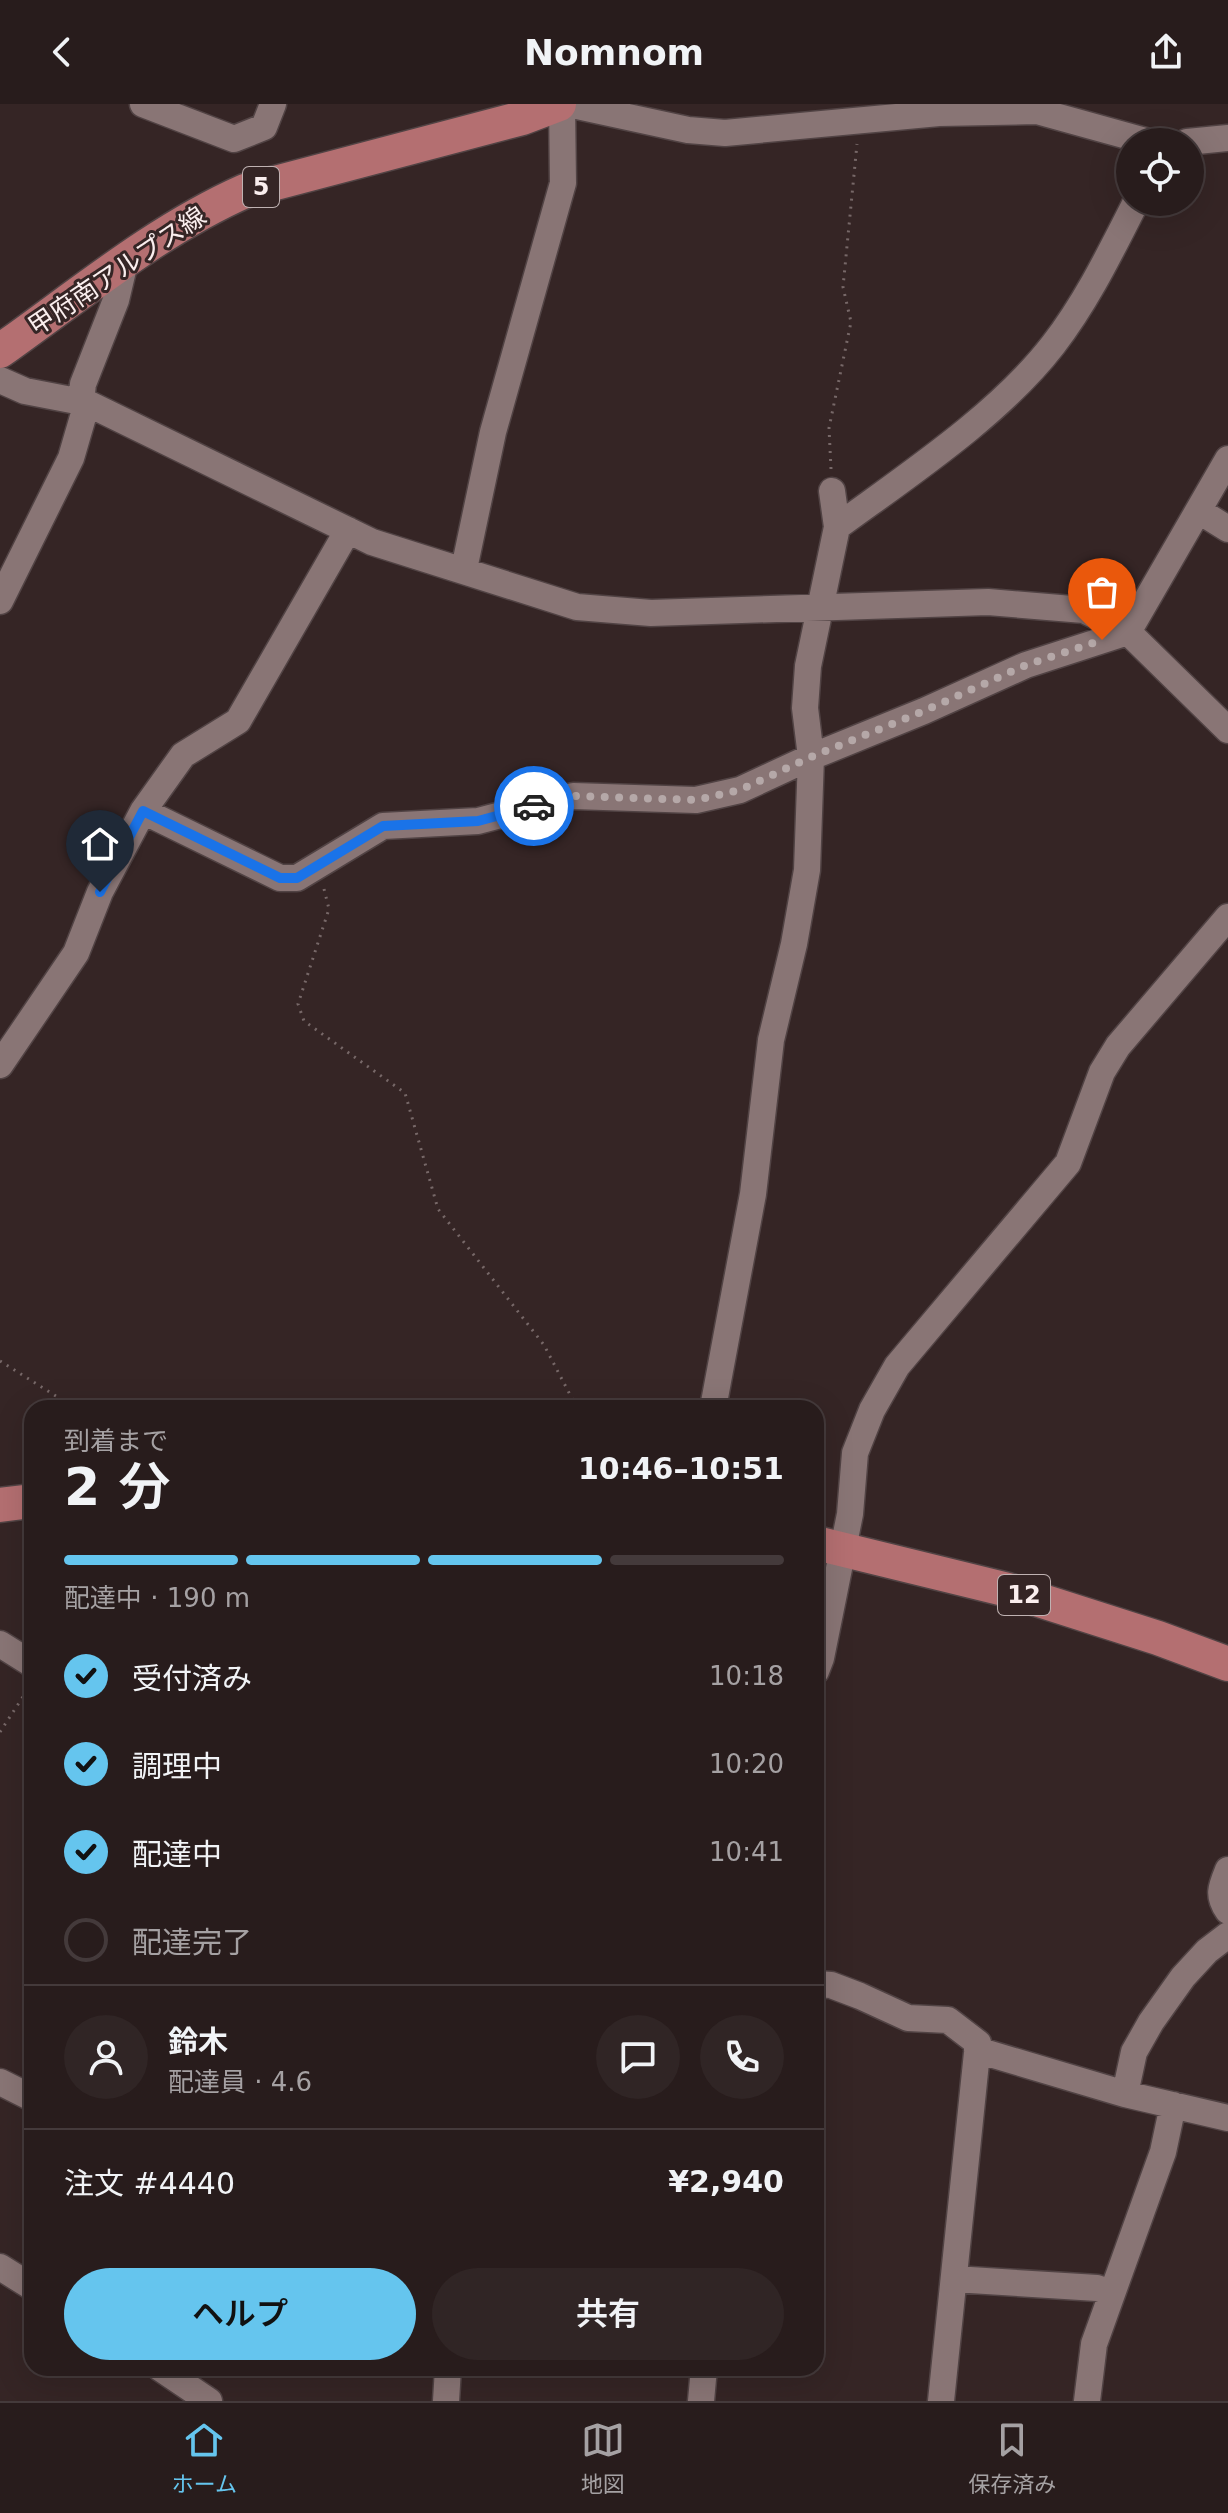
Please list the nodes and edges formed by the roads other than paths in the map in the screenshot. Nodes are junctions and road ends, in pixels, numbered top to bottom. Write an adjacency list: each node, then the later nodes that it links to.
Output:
1 (146, 104): 5 (street)
2 (273, 104): 5 (street)
3 (563, 104): 4 (street); 10 (main road, 甲府南アルプス線 / 5); 20 (street)
4 (1032, 108): 6 (street)
5 (207, 116)
6 (1116, 132)
7 (1228, 138): 8 (street)
8 (1204, 140)
9 (1129, 216): 17 (street)
10 (125, 262): 11 (main road, 甲府南アルプス線 / 5); 13 (street)
11 (0, 351)
12 (0, 380): 13 (street)
13 (84, 402): 19 (street); 21 (street)
14 (1228, 459): 16 (street)
15 (832, 491): 17 (street)
16 (1199, 511): 18 (street); 23 (street)
17 (837, 527): 22 (street)
18 (1228, 529)
19 (348, 530): 20 (street); 26 (street)
20 (464, 569): 22 (street)
21 (0, 601)
22 (819, 607): 23 (street); 25 (street)
23 (1128, 632): 24 (street); 25 (street)
24 (1228, 730)
25 (811, 757): 26 (street); 29 (street)
26 (143, 811): 28 (street)
27 (1228, 917): 32 (street)
28 (0, 1065)
29 (714, 1400)
30 (24, 1502): 31 (main road)
31 (0, 1505)
32 (829, 1546): 33 (street); 36 (main road, 12)
33 (824, 1594)
34 (0, 1644): 35 (street)
35 (24, 1659)
36 (1228, 1664)
37 (1228, 1870): 38 (street)
38 (1228, 1911)
39 (1228, 1935): 44 (street)
40 (824, 1985): 41 (street)
41 (977, 2050): 44 (street); 48 (street)
42 (0, 2082): 43 (street)
43 (24, 2094)
44 (1125, 2094): 45 (street)
45 (1173, 2105): 46 (street); 50 (street)
46 (1228, 2118)
47 (0, 2267): 49 (street)
48 (954, 2279): 50 (street); 57 (street)
49 (24, 2282)
50 (1112, 2293): 58 (street)
51 (172, 2376): 54 (street)
52 (448, 2376): 55 (street)
53 (703, 2376): 56 (street)
54 (209, 2401)
55 (446, 2401)
56 (701, 2401)
57 (941, 2401)
58 (1087, 2401)

